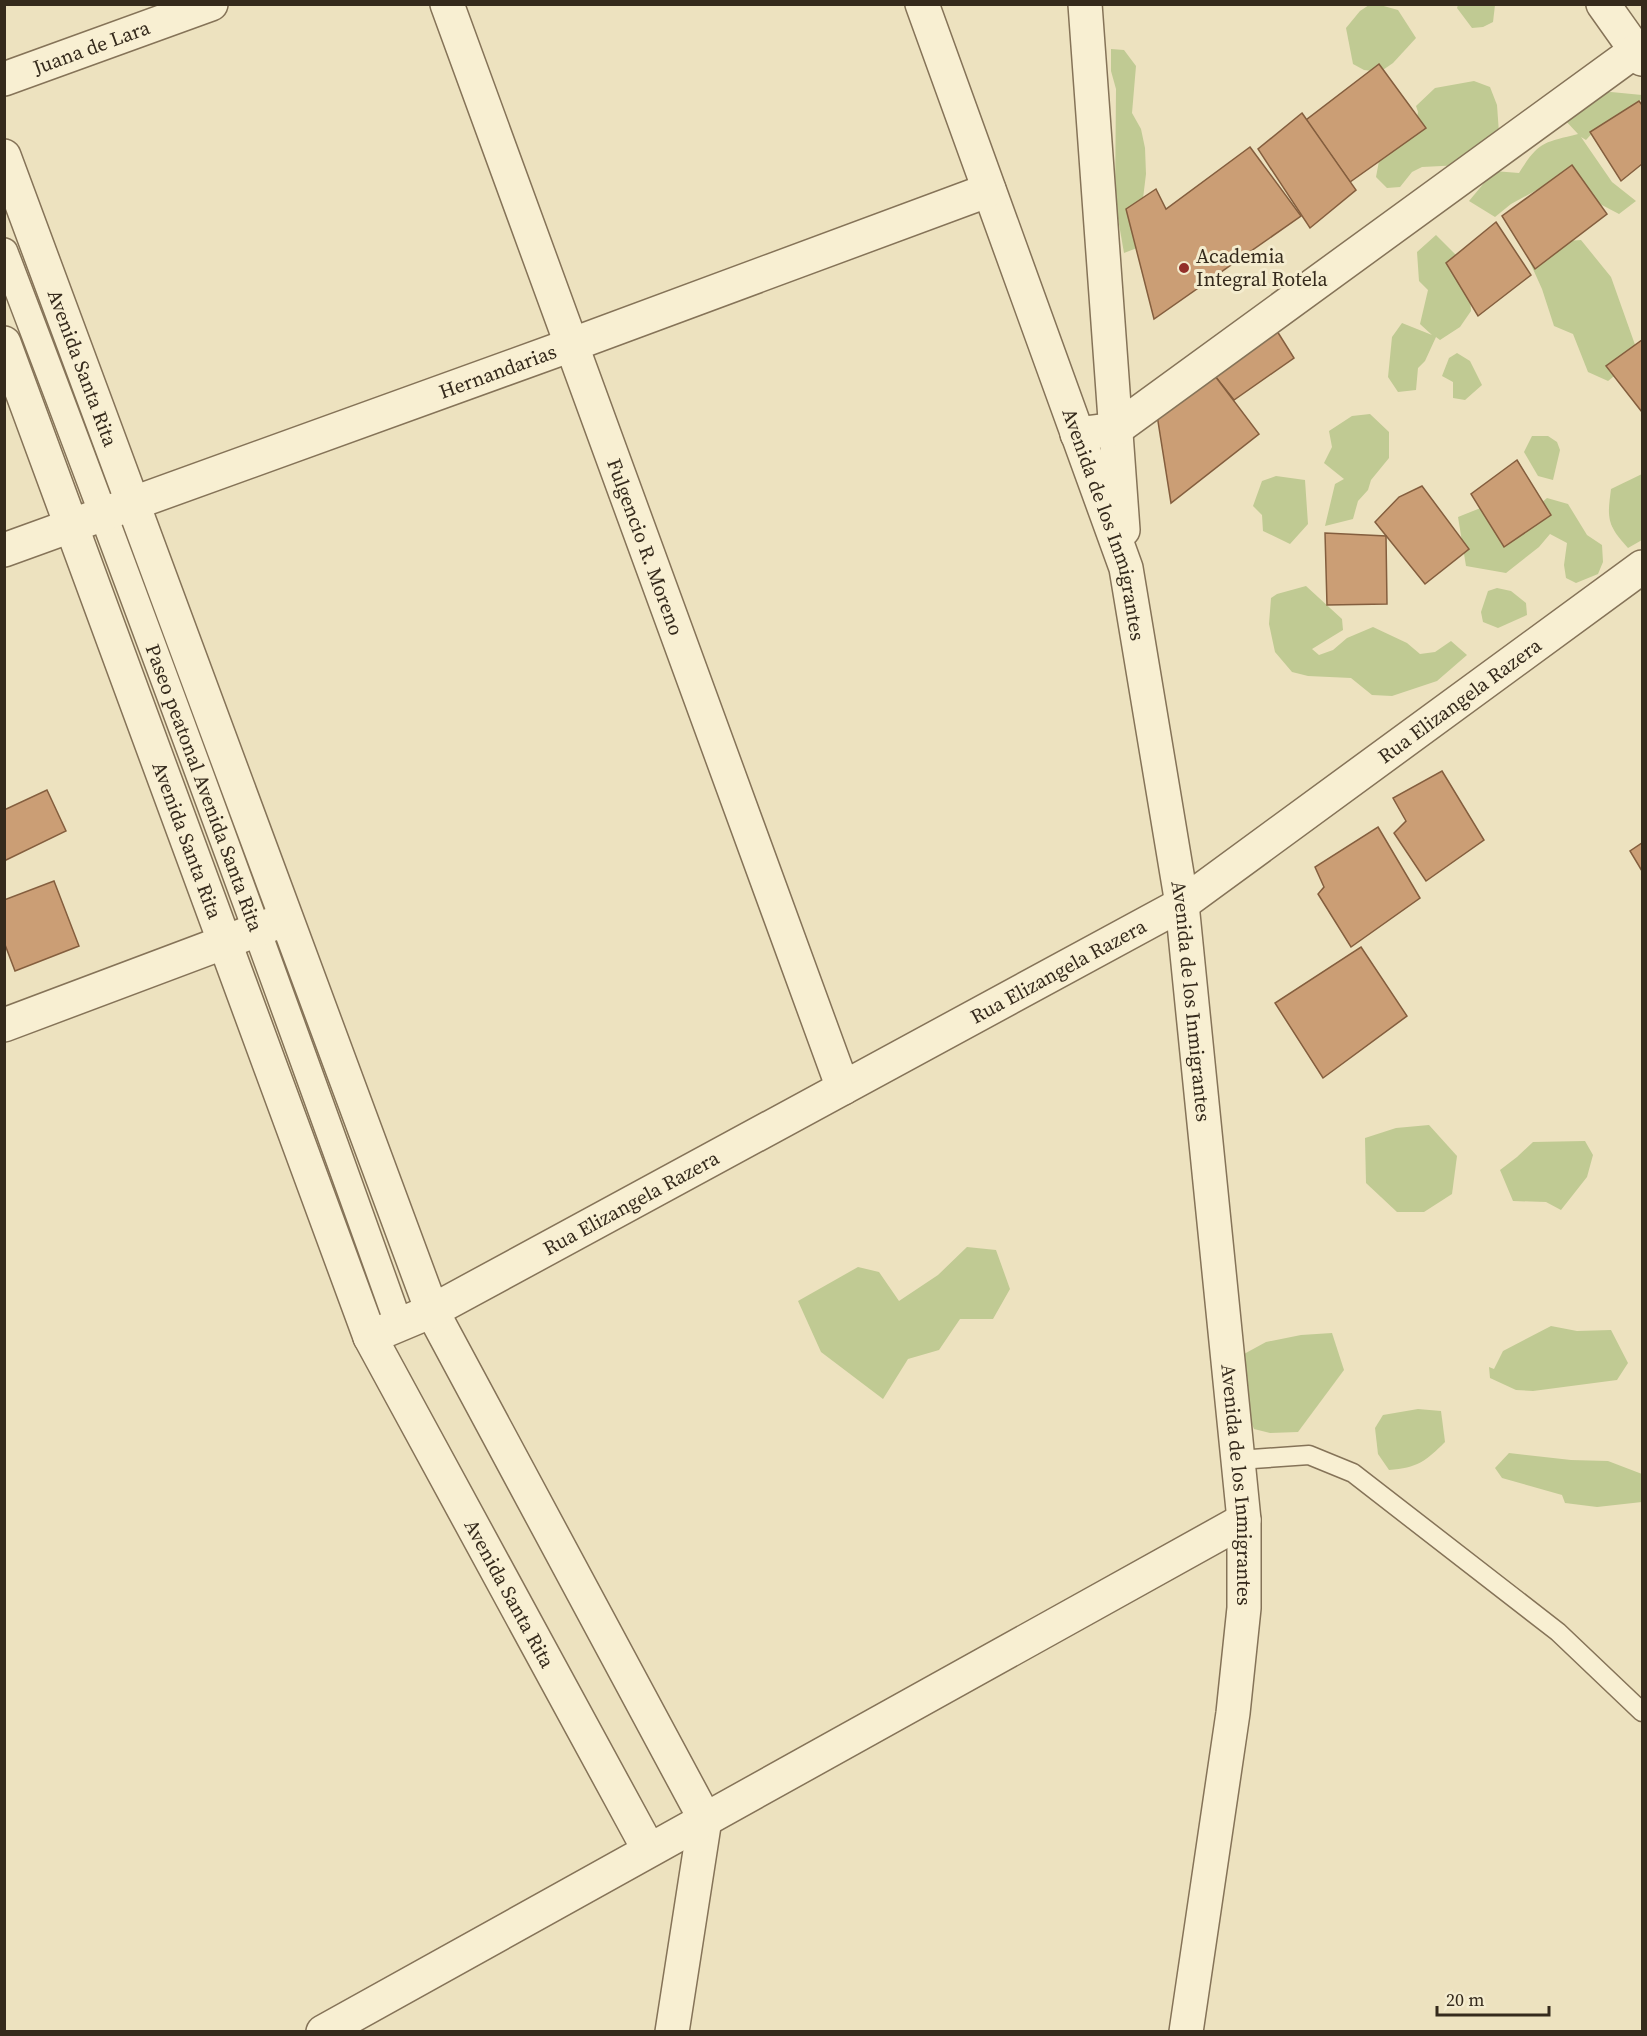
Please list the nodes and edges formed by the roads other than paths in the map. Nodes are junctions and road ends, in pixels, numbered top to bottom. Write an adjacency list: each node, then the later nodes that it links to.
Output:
1 (211, 4): 7 (street, Juana de Lara)
2 (447, 4): 12 (street, Fulgencio R. Moreno)
3 (922, 4): 9 (street, Avenida de los Inmigrantes)
4 (1085, 4): 13 (street)
5 (1603, 4): 6 (street)
6 (1641, 52): 13 (street)
7 (4, 79)
8 (4, 156): 15 (street, Avenida Santa Rita)
9 (989, 190): 12 (street, Hernandarias); 14 (street, Avenida de los Inmigrantes)
10 (4, 252): 15 (street)
11 (4, 343): 16 (street, Avenida Santa Rita)
12 (571, 345): 15 (street, Hernandarias); 24 (street, Fulgencio R. Moreno)
13 (1116, 429): 14 (street); 19 (street)
14 (1077, 434): 19 (street, Avenida de los Inmigrantes)
15 (118, 508): 16 (street, Hernandarias); 21 (street, Avenida Santa Rita)
16 (72, 525): 17 (street, Hernandarias); 22 (street, Avenida Santa Rita)
17 (4, 550)
18 (1642, 567): 20 (street, Rua Elizangela Razera)
19 (1126, 568): 20 (street, Avenida de los Inmigrantes)
20 (1182, 904): 24 (street, Rua Elizangela Razera); 27 (street, Avenida de los Inmigrantes)
21 (272, 924): 22 (street); 25 (street, Avenida Santa Rita); 26 (street, Paseo peatonal Avenida Santa Rita)
22 (226, 943): 23 (street); 26 (street, Avenida Santa Rita)
23 (4, 1025)
24 (843, 1088): 25 (street, Rua Elizangela Razera)
25 (432, 1311): 26 (street); 30 (street, Avenida Santa Rita)
26 (384, 1331): 31 (street, Avenida Santa Rita)
27 (1238, 1460): 28 (street, Avenida de los Inmigrantes); 29 (lane)
28 (1244, 1520): 30 (street); 34 (street, Avenida de los Inmigrantes)
29 (1642, 1712)
30 (705, 1819): 31 (street); 33 (street)
31 (649, 1850): 32 (street)
32 (323, 2031)
33 (672, 2031)
34 (1186, 2031)

